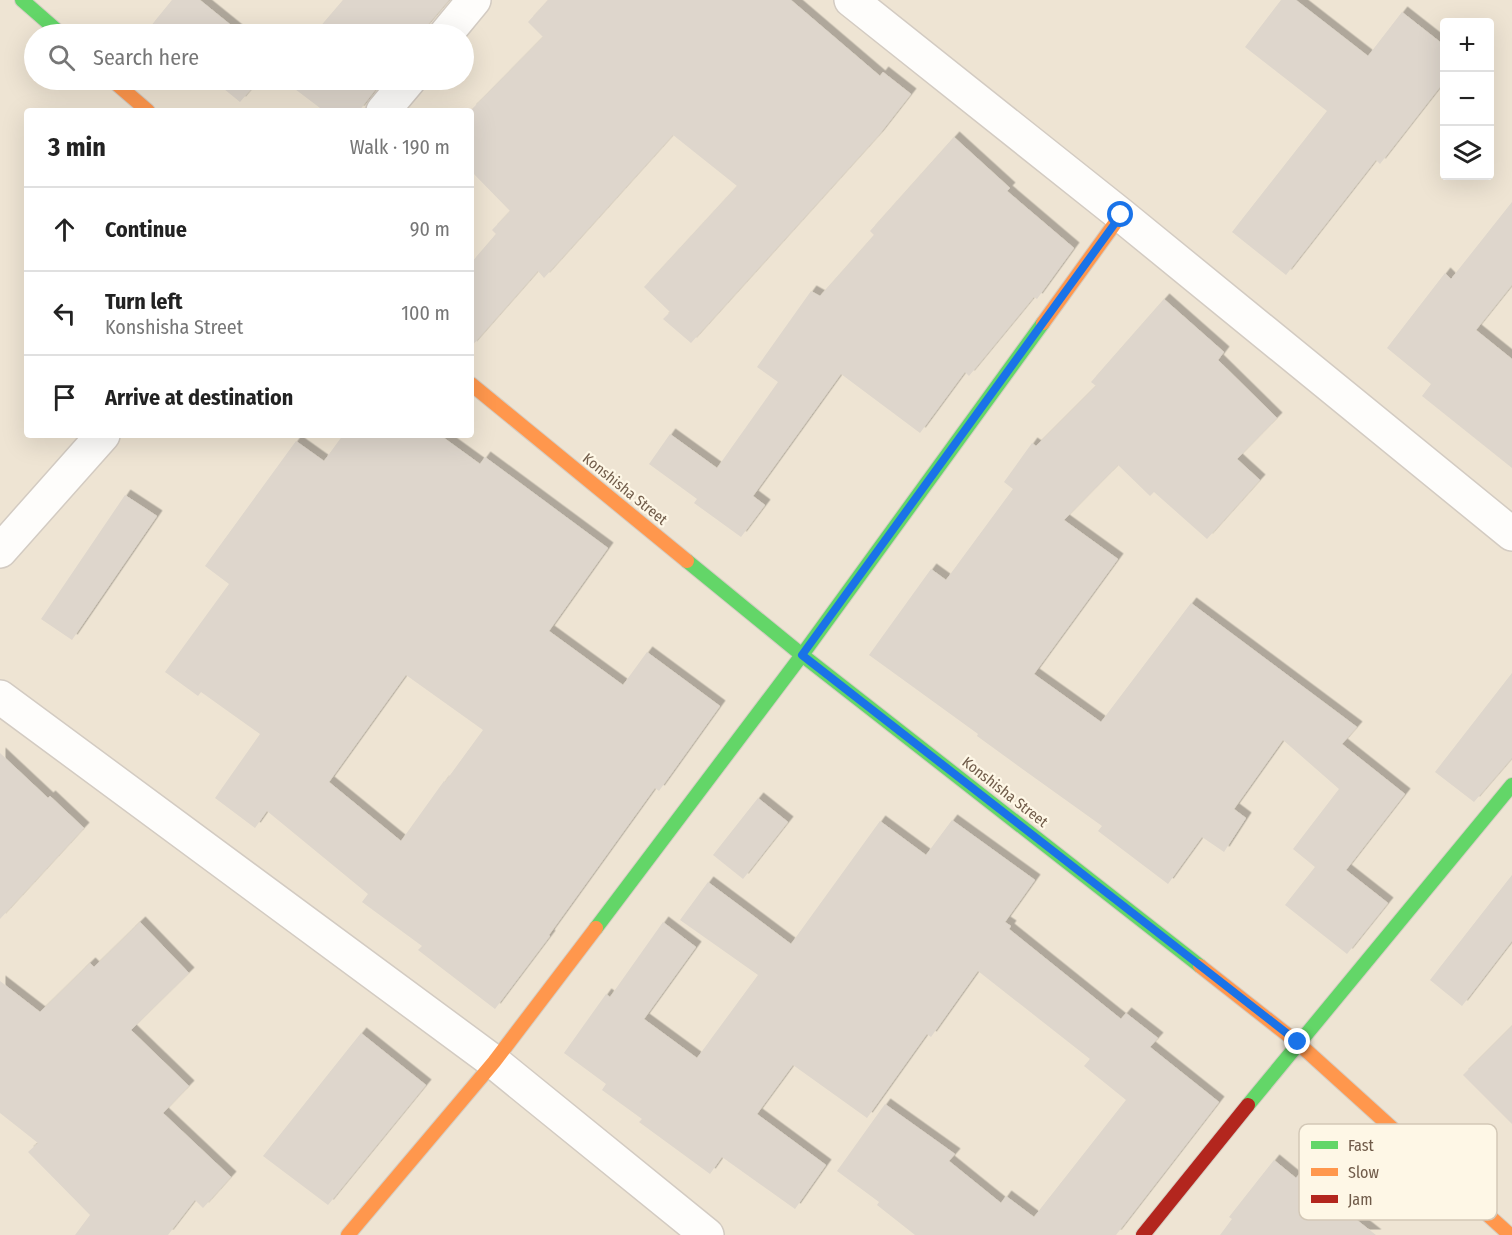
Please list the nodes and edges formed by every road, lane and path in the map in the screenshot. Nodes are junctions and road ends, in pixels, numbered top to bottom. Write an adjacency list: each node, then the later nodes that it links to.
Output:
1 (22, 0): 4 (street)
2 (474, 0): 5 (street)
3 (851, 0): 10 (street)
4 (50, 24)
5 (454, 24)
6 (124, 90): 8 (street)
7 (401, 90): 9 (street)
8 (145, 108)
9 (386, 108)
10 (1121, 215): 13 (street); 15 (street)
11 (474, 386): 15 (street, Konshisha Street)
12 (101, 438): 14 (street)
13 (1512, 534)
14 (0, 552)
15 (802, 655): 18 (street, Konshisha Street); 19 (street)
16 (0, 697): 19 (street)
17 (1512, 785): 18 (street)
18 (1298, 1042): 20 (street, Konshisha Street); 24 (street)
19 (495, 1062): 22 (street); 23 (street)
20 (1388, 1124)
21 (1494, 1220): 25 (street, Konshisha Street)
22 (348, 1235)
23 (707, 1235)
24 (1143, 1235)
25 (1510, 1235)

